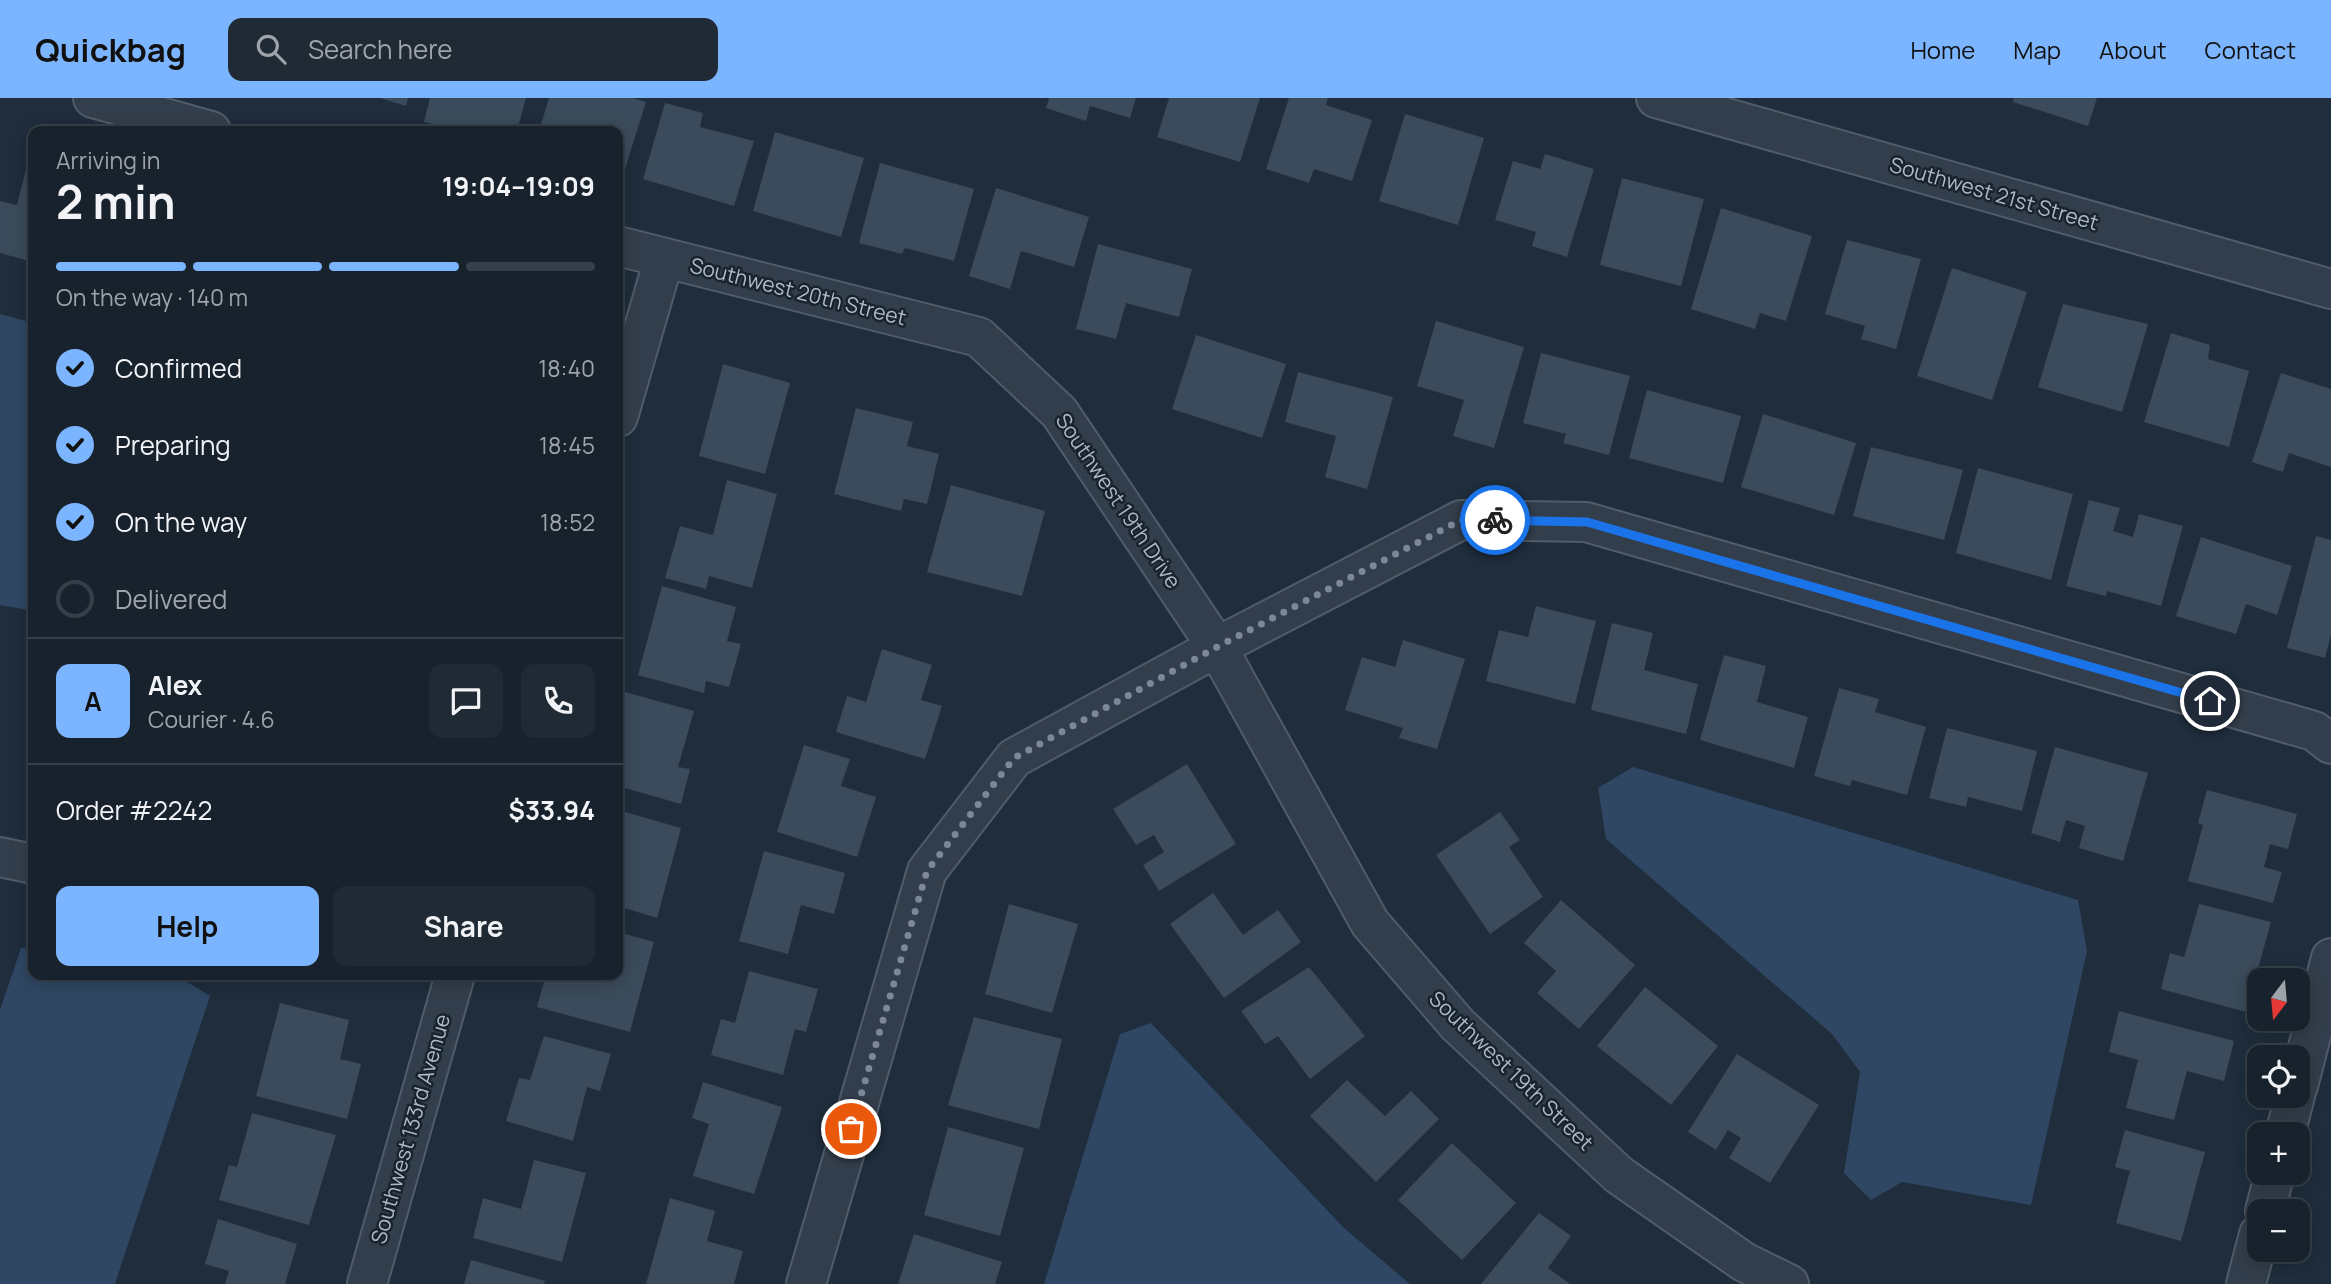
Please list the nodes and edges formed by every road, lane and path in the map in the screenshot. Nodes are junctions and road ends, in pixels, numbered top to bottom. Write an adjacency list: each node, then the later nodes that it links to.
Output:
1 (93, 98): 3 (street)
2 (1657, 98): 6 (street, Southwest 21st Street)
3 (193, 126)
4 (623, 247): 5 (street, Southwest 20th Street)
5 (664, 259): 7 (street, Southwest 20th Street); 8 (street)
6 (2331, 289)
7 (979, 337): 9 (street, Southwest 19th Drive)
8 (623, 400)
9 (1217, 647): 10 (street); 18 (street); 19 (street, Southwest 19th Street)
10 (2331, 744)
11 (0, 857): 12 (street)
12 (28, 863)
13 (2331, 958): 15 (street)
14 (454, 980): 17 (street, Southwest 133rd Avenue)
15 (2309, 1045)
16 (2252, 1262): 20 (street)
17 (367, 1284)
18 (806, 1284)
19 (1789, 1284)
20 (2246, 1284)

